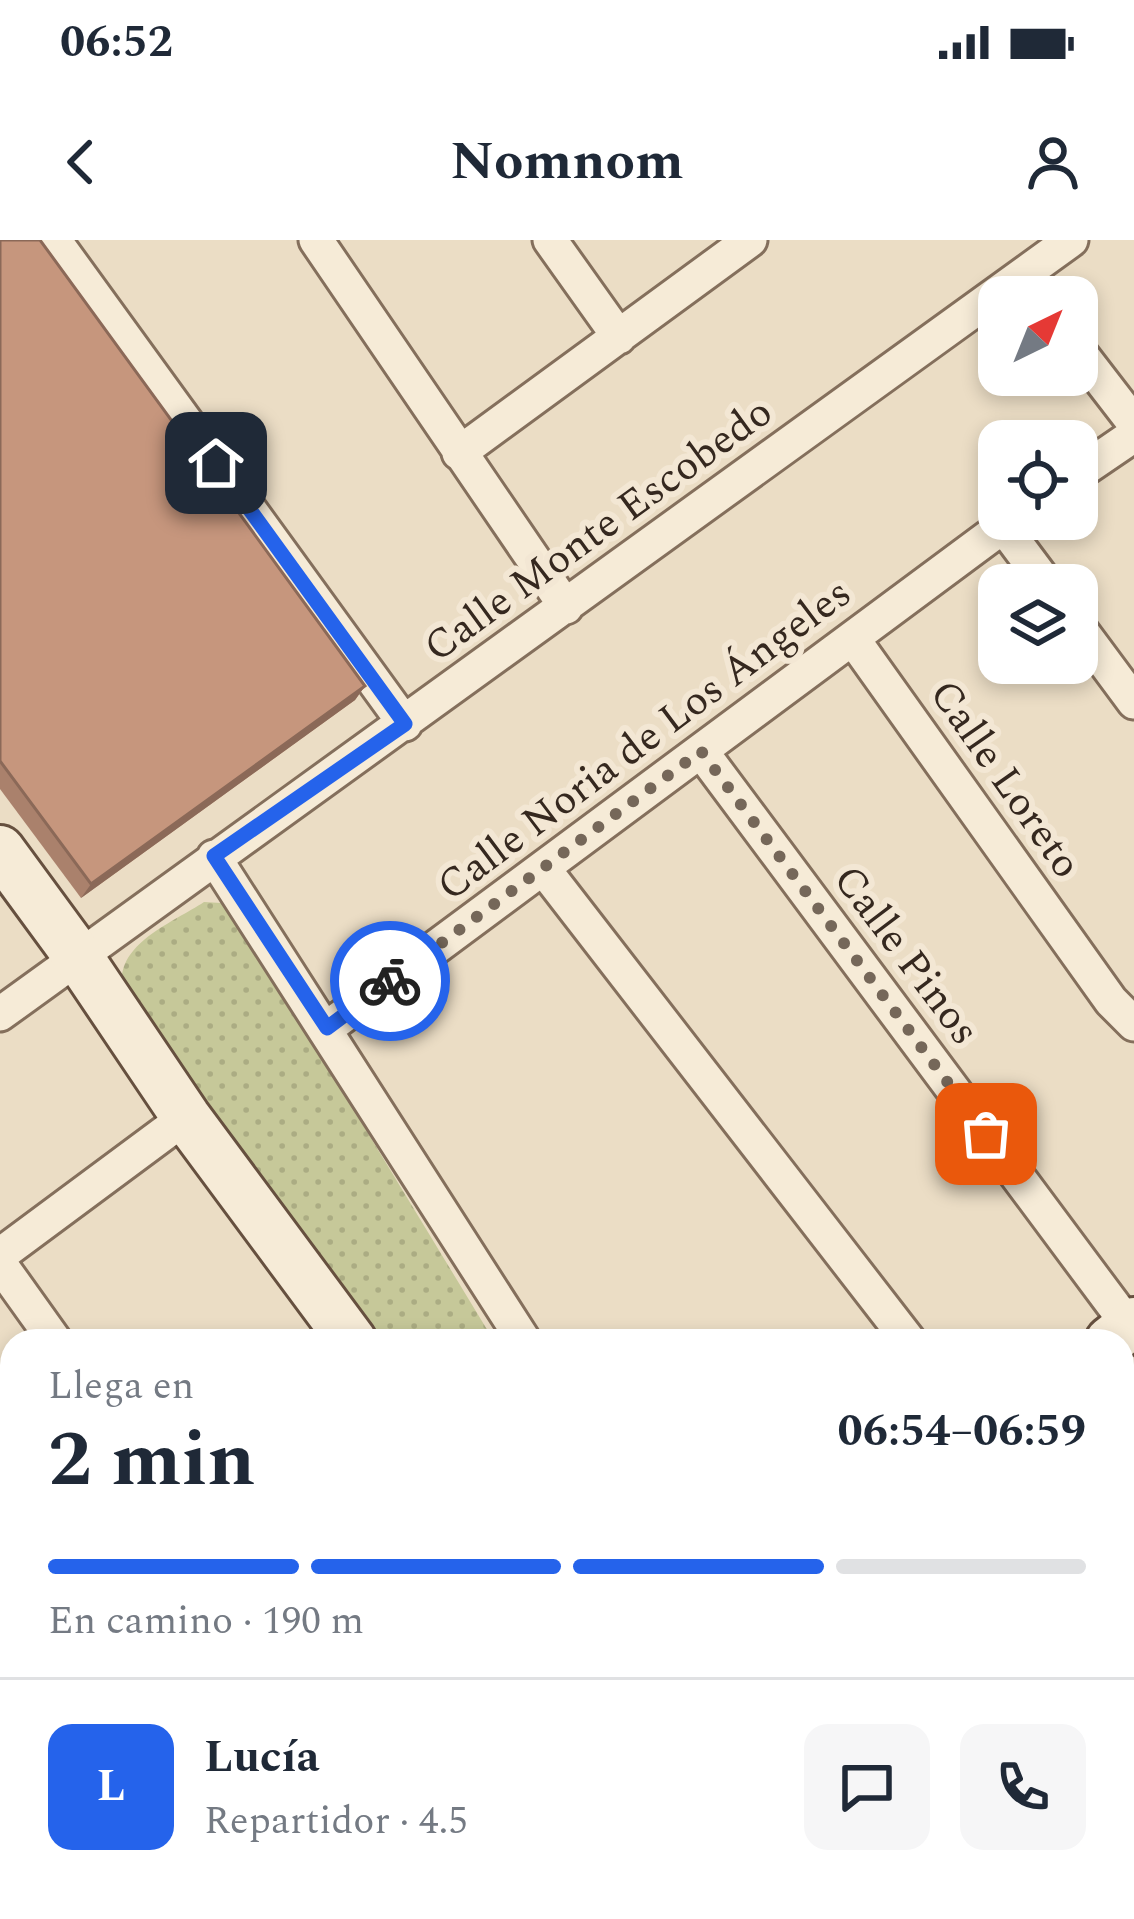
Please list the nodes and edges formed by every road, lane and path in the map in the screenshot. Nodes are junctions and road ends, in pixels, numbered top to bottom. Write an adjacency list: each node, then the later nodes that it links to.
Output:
1 (54, 240): 19 (street)
2 (316, 240): 12 (street)
3 (550, 240): 8 (street)
4 (750, 240): 8 (street)
5 (1071, 240): 6 (street, Calle Monte Escobedo)
6 (1037, 276)
7 (978, 321): 15 (street, Calle Monte Escobedo)
8 (619, 337): 12 (street)
9 (1098, 376): 10 (street)
10 (1134, 423)
11 (1134, 435): 13 (street)
12 (459, 453): 15 (street)
13 (1098, 460)
14 (984, 540): 16 (street, Calle Noria de Los Ángeles)
15 (566, 607): 19 (street, Calle Monte Escobedo)
16 (854, 639): 20 (street, Calle Noria de Los Ángeles); 26 (street, Calle Loreto)
17 (1098, 653): 18 (street)
18 (1134, 702)
19 (405, 724): 22 (street, Calle Monte Escobedo)
20 (701, 751): 23 (street, Calle Noria de Los Ángeles); 34 (street, Calle Pinos)
21 (0, 850): 24 (street)
22 (214, 856): 24 (street, Calle Monte Escobedo); 27 (street)
23 (543, 868): 27 (street, Calle Noria de Los Ángeles); 33 (street)
24 (77, 955): 25 (street, Calle Monte Escobedo); 28 (street)
25 (0, 1014)
26 (1134, 1024)
27 (327, 1028): 32 (street)
28 (185, 1117): 29 (street); 31 (street)
29 (0, 1260): 30 (street)
30 (47, 1329)
31 (343, 1329)
32 (516, 1329)
33 (900, 1329)
34 (1124, 1329)

